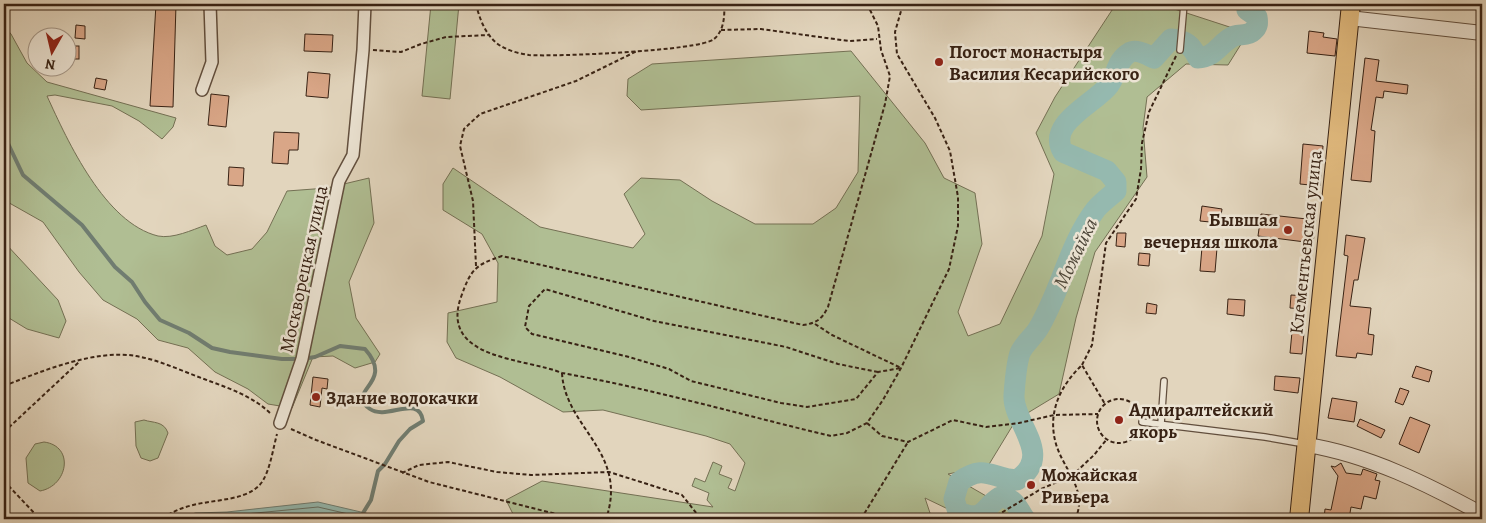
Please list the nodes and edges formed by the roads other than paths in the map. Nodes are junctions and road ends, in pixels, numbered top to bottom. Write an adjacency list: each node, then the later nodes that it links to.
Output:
1 (210, 4): 7 (street)
2 (365, 4): 9 (street, Москворецкая улица)
3 (1184, 4): 6 (lane)
4 (1350, 11): 5 (street); 12 (main road, Клементьевская улица)
5 (1482, 33)
6 (1180, 50)
7 (202, 90)
8 (1164, 381): 11 (lane)
9 (280, 422)
10 (1142, 422): 11 (lane)
11 (1161, 424): 12 (lane)
12 (1307, 445): 13 (street); 14 (main road, Клементьевская улица)
13 (1482, 514)
14 (1299, 518)

